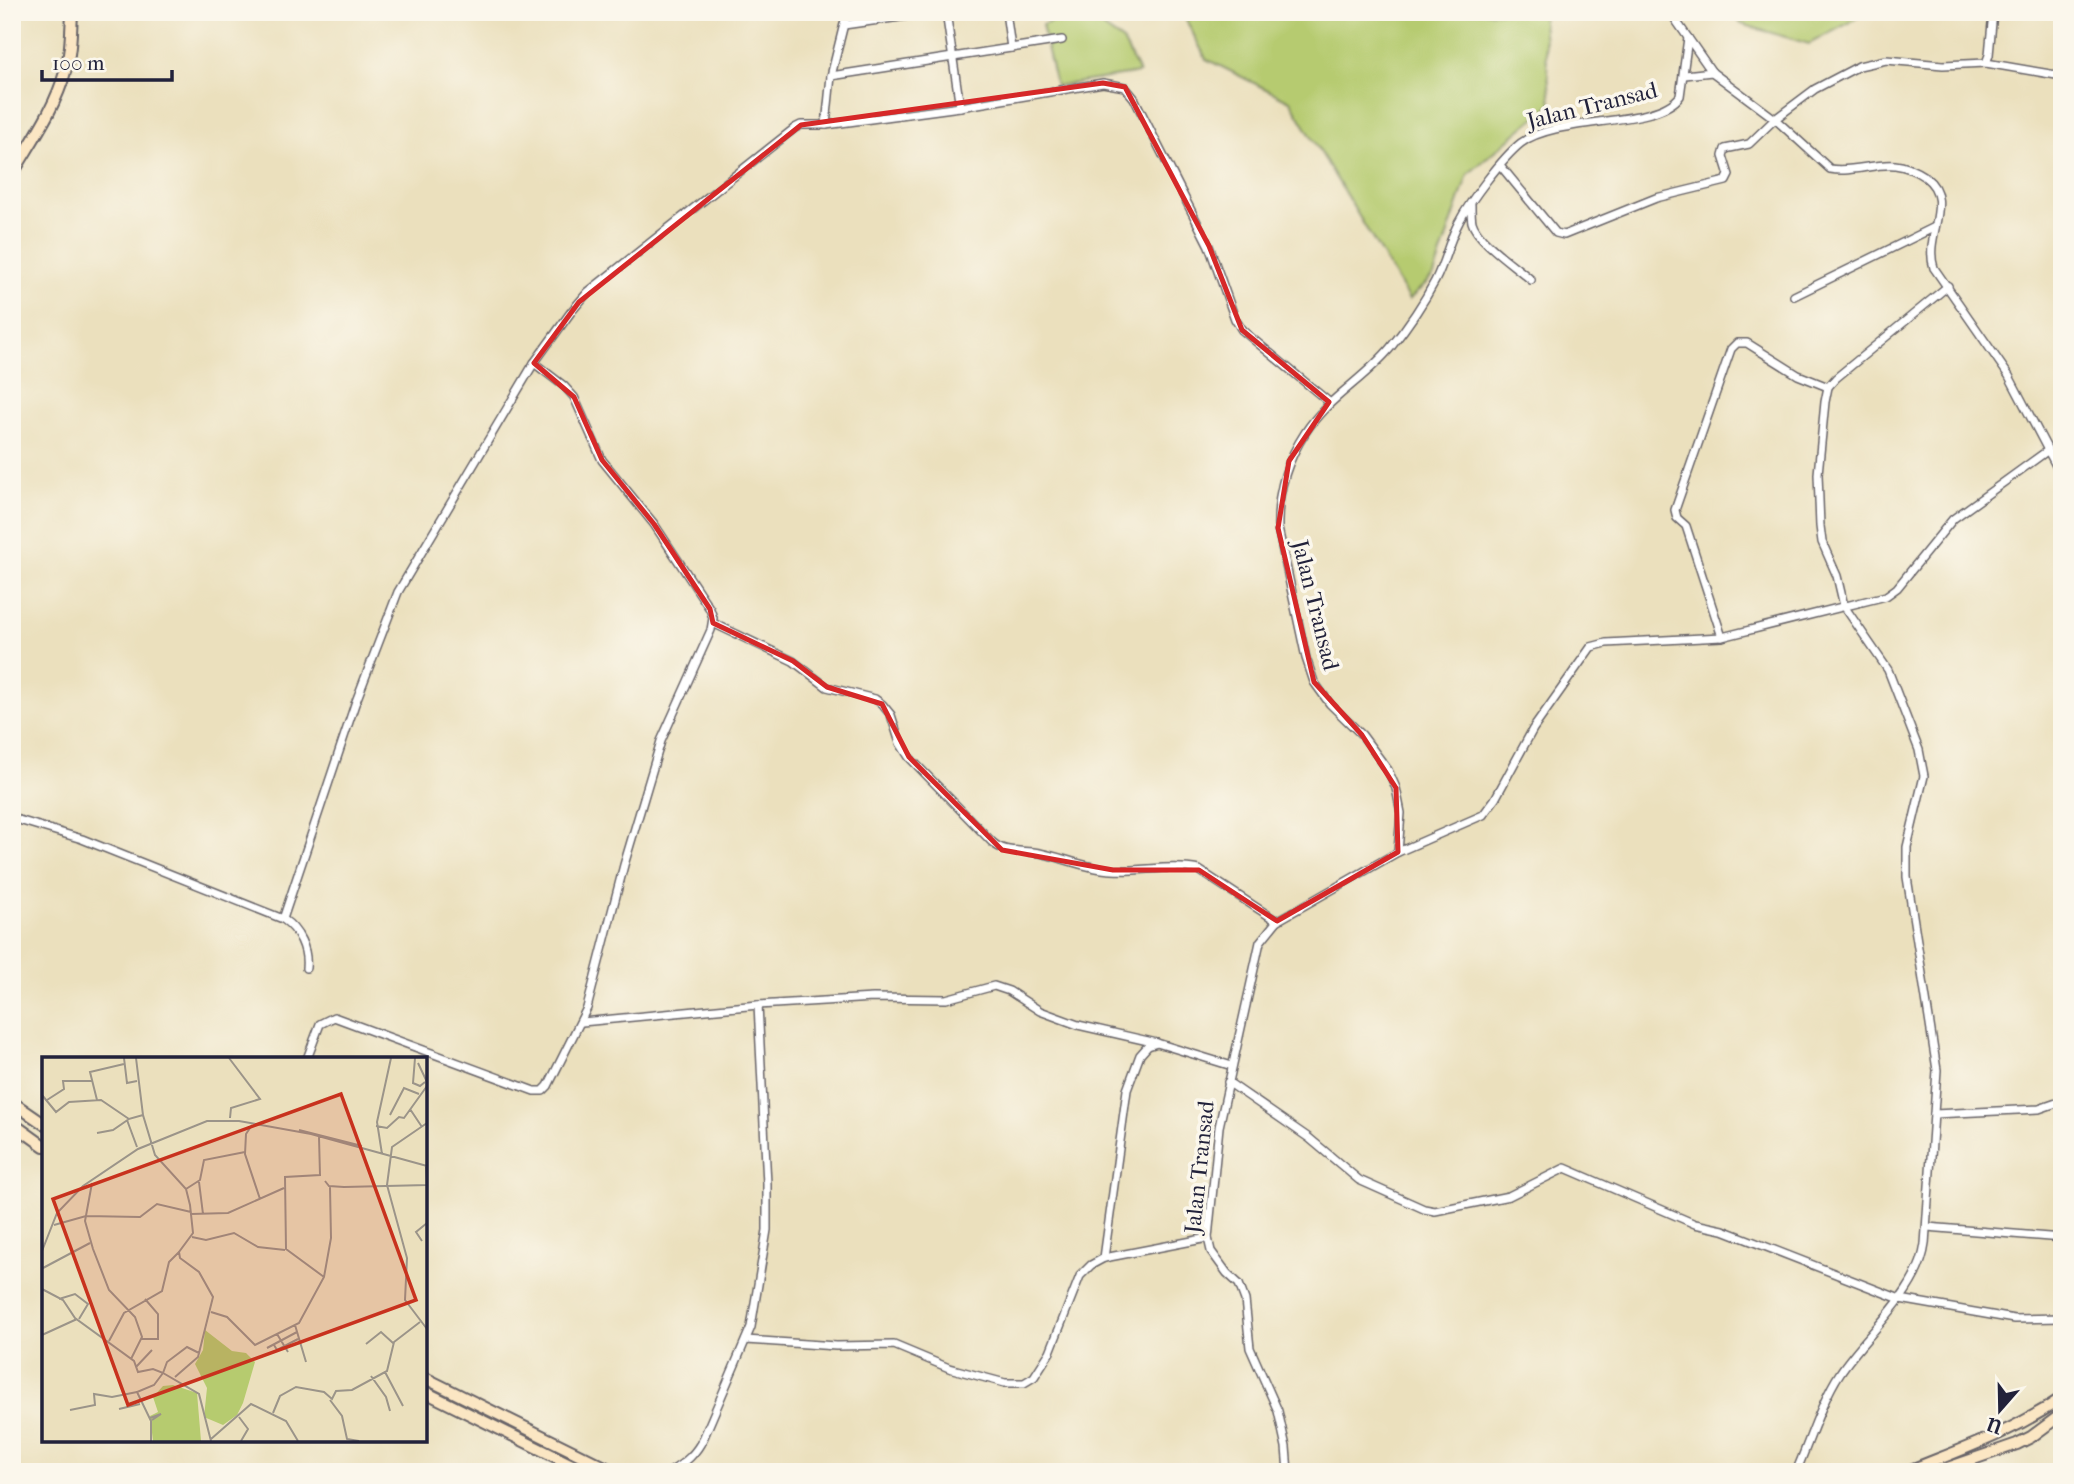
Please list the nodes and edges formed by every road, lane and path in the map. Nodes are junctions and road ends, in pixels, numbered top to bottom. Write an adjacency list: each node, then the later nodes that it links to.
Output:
1 (72, 12): 23 (street)
2 (847, 12): 9 (street)
3 (934, 12): 8 (street)
4 (946, 12): 13 (street)
5 (1006, 12): 12 (street)
6 (1670, 12): 10 (street)
7 (1993, 12): 14 (street)
8 (899, 15): 9 (street)
9 (844, 25): 17 (street)
10 (1688, 38): 15 (street); 16 (street, Jalan Transad)
11 (1062, 40): 12 (street)
12 (1011, 48): 13 (street)
13 (953, 58): 17 (street); 19 (street)
14 (1986, 63): 18 (street); 20 (street)
15 (1712, 72): 16 (street, Jalan Transad); 20 (street)
16 (1685, 75): 22 (street, Jalan Transad)
17 (831, 76): 21 (street)
18 (2062, 76)
19 (960, 107): 21 (street); 31 (street)
20 (1775, 119): 22 (street); 25 (street)
21 (826, 125): 29 (street)
22 (1500, 165): 24 (street, Jalan Transad)
23 (12, 175)
24 (1471, 204): 26 (street); 31 (street, Jalan Transad)
25 (1935, 227): 27 (street); 28 (street)
26 (1531, 281)
27 (1948, 286): 30 (street); 32 (street)
28 (1794, 296)
29 (534, 363): 35 (street); 39 (street)
30 (1829, 387): 34 (street); 36 (street)
31 (1329, 402): 38 (street, Jalan Transad)
32 (2047, 451): 33 (street); 34 (street)
33 (2062, 477)
34 (1844, 607): 36 (street); 50 (street)
35 (713, 623): 40 (street); 43 (street)
36 (1722, 637): 38 (street)
37 (12, 818): 39 (street)
38 (1398, 852): 40 (street, Jalan Transad)
39 (283, 919): 41 (street)
40 (1277, 921): 46 (street, Jalan Transad)
41 (306, 968)
42 (758, 1005): 43 (street); 44 (street); 60 (street)
43 (582, 1021): 45 (street)
44 (1157, 1043): 46 (street); 57 (street)
45 (308, 1057)
46 (1232, 1066): 47 (street, Jalan Transad)
47 (1228, 1083): 55 (street, Jalan Transad); 58 (street)
48 (2062, 1101): 50 (street)
49 (12, 1102): 52 (street)
50 (1934, 1114): 54 (street)
51 (12, 1123): 53 (street)
52 (42, 1123)
53 (42, 1145)
54 (1927, 1227): 56 (street); 58 (street)
55 (1208, 1238): 57 (street); 70 (street, Jalan Transad)
56 (2062, 1238)
57 (1104, 1258): 60 (street)
58 (1900, 1299): 59 (street); 71 (street)
59 (2062, 1318)
60 (746, 1340): 69 (street)
61 (427, 1379): 68 (street)
62 (427, 1393): 67 (street)
63 (2062, 1398): 65 (street)
64 (2062, 1414): 66 (street)
65 (2032, 1417): 66 (street); 72 (street)
66 (2041, 1429): 73 (street)
67 (586, 1472)
68 (615, 1472)
69 (670, 1472)
70 (1288, 1472)
71 (1796, 1472)
72 (1906, 1472)
73 (1936, 1472)

